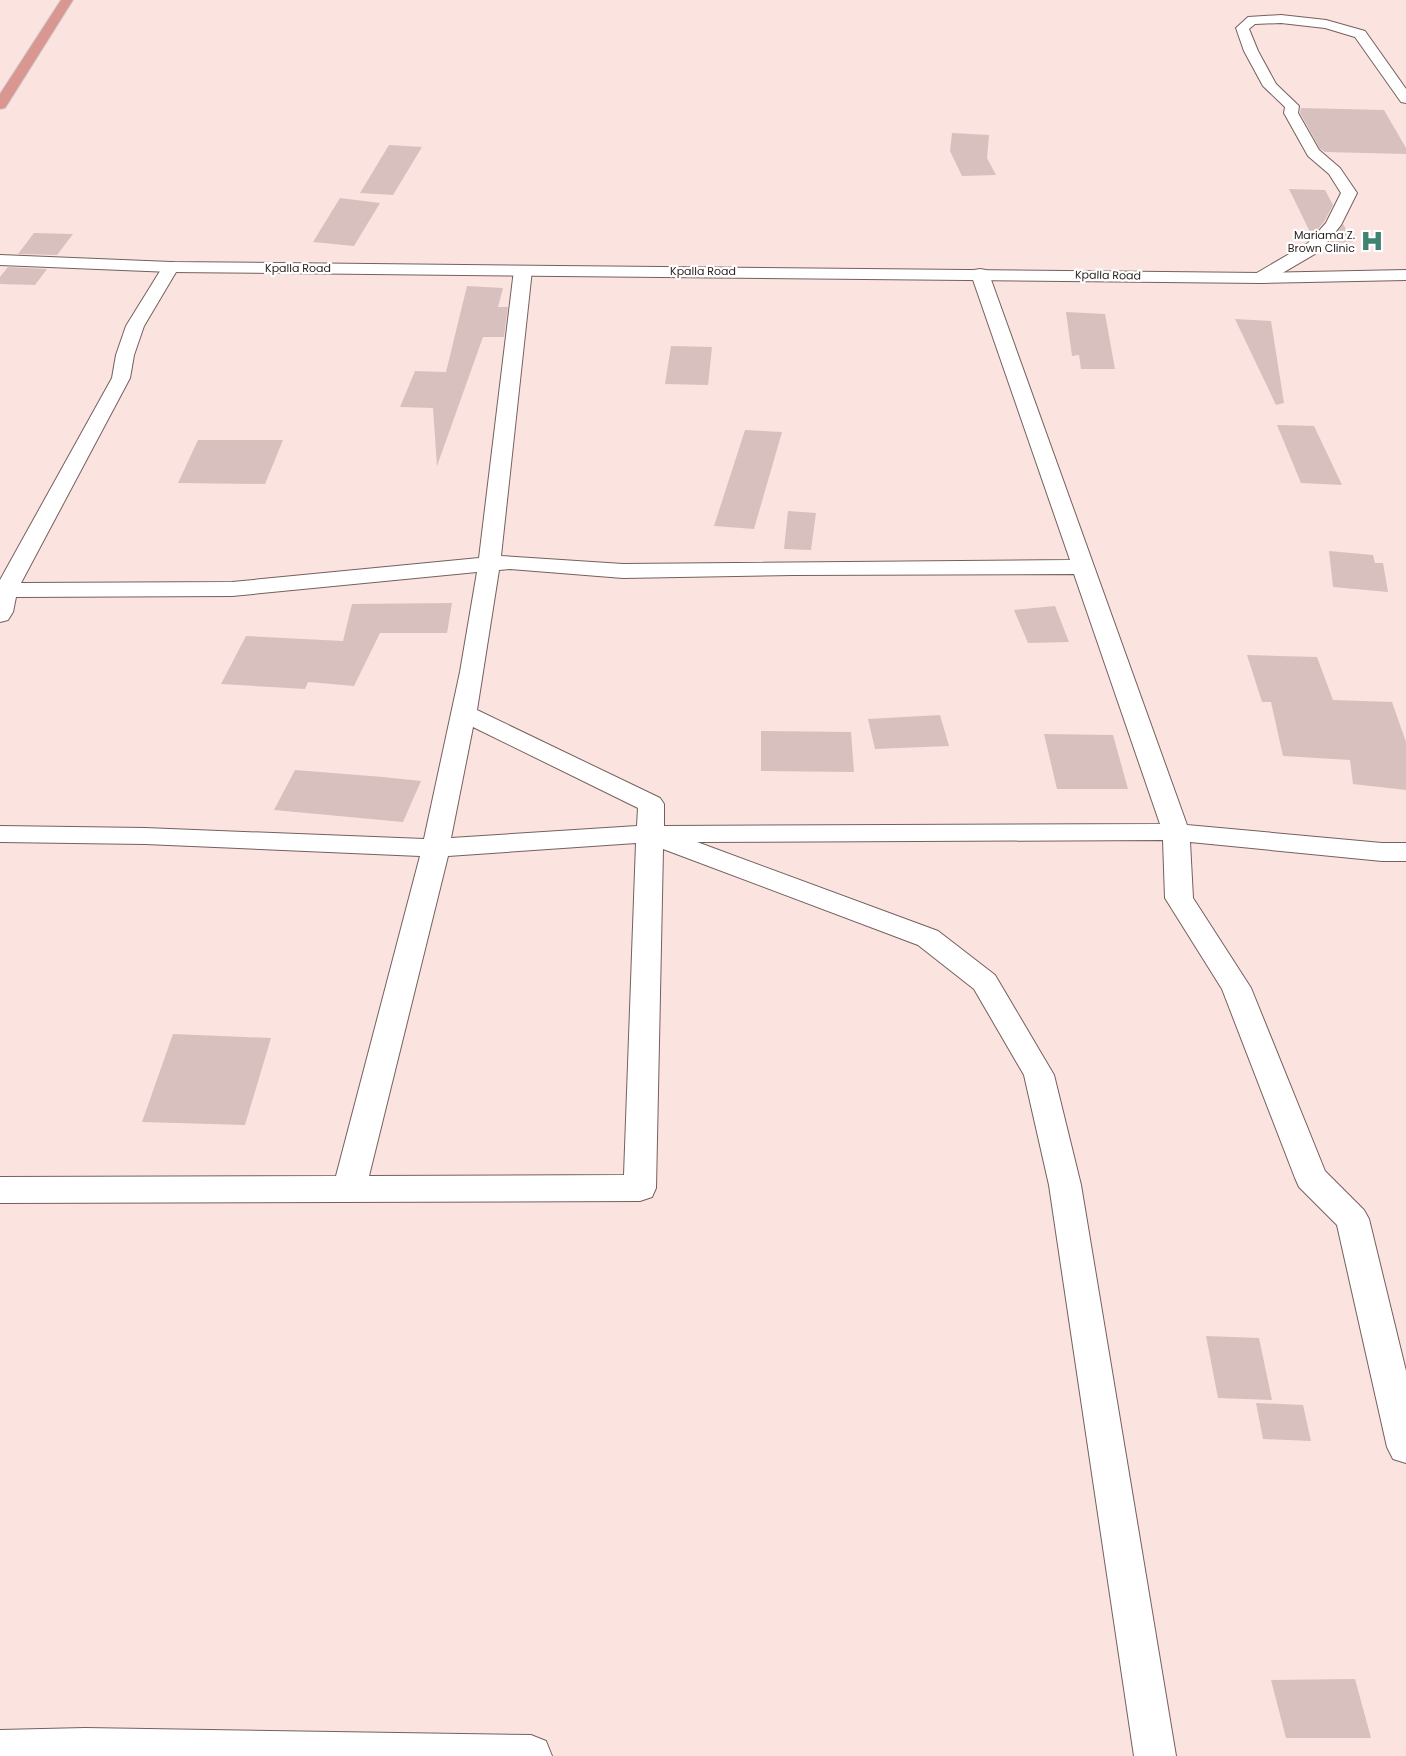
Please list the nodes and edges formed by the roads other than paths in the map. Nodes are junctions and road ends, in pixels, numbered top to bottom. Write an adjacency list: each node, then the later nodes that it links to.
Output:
1 (67, 0): 3 (highway)
2 (1406, 99): 9 (street)
3 (0, 105)
4 (0, 260): 5 (street, Kpalla Road)
5 (171, 267): 6 (street, Kpalla Road); 12 (street)
6 (523, 270): 7 (street, Kpalla Road); 10 (street)
7 (980, 274): 9 (street, Kpalla Road); 11 (street)
8 (1406, 275): 9 (street, Kpalla Road)
9 (1261, 278)
10 (489, 564): 11 (street); 12 (street); 14 (street)
11 (1083, 567): 15 (street)
12 (6, 590): 13 (street)
13 (0, 615)
14 (463, 713): 17 (street); 18 (street)
15 (1176, 832): 17 (street); 19 (street); 22 (street)
16 (0, 834): 18 (street)
17 (649, 834): 18 (street); 21 (street); 25 (street)
18 (436, 848): 21 (street)
19 (1406, 852)
20 (0, 1190): 21 (street)
21 (349, 1190)
22 (1406, 1447)
23 (0, 1751): 24 (street)
24 (531, 1756)
25 (1155, 1756)

